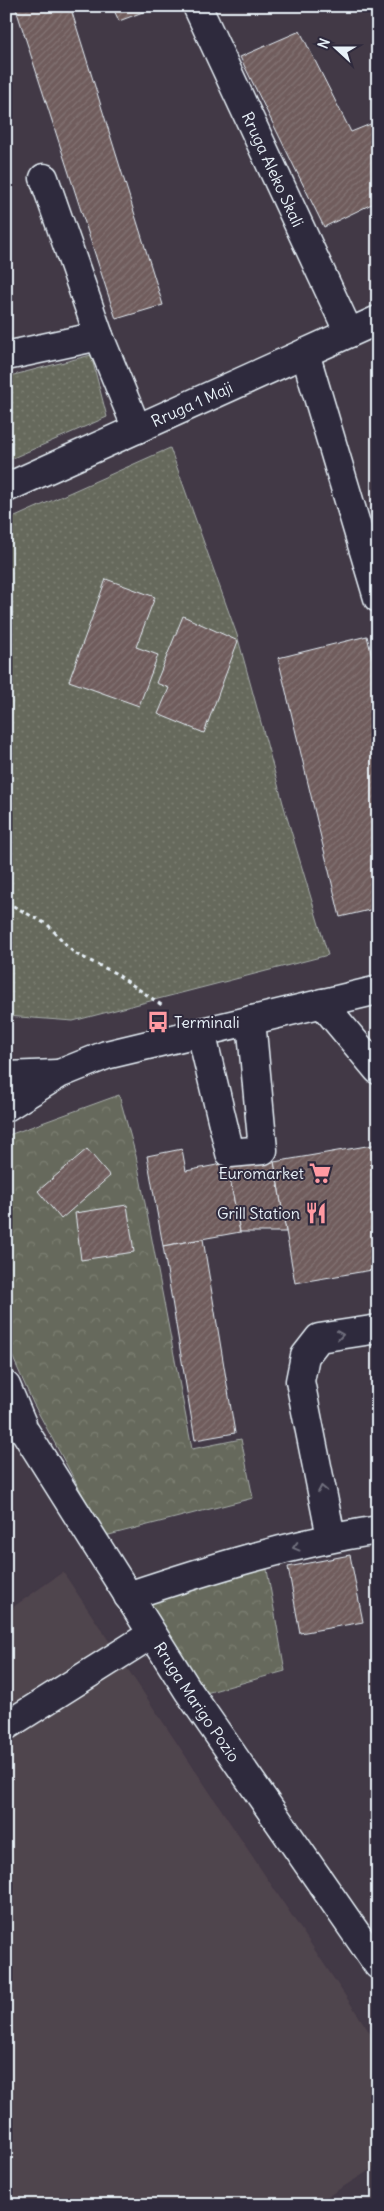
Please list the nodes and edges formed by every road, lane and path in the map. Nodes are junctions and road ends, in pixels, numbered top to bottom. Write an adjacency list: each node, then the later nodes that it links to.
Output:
1 (197, 6): 4 (street, Rruga Aleko Skali)
2 (44, 178): 5 (street)
3 (378, 320): 4 (street, Rruga 1 Maji)
4 (349, 334): 6 (street, Rruga 1 Maji)
5 (99, 336): 7 (street); 8 (street)
6 (305, 353): 8 (street, Rruga 1 Maji); 10 (street)
7 (6, 356)
8 (137, 429): 9 (street, Rruga 1 Maji)
9 (6, 488)
10 (370, 542): 11 (street)
11 (378, 598)
12 (6, 902): 15 (path)
13 (378, 990): 14 (street)
14 (322, 1003): 16 (street); 18 (street)
15 (163, 1006)
16 (252, 1020): 17 (street); 17 (street)
17 (200, 1032): 19 (street)
18 (378, 1070)
19 (59, 1074): 20 (street); 21 (street)
20 (6, 1076)
21 (6, 1107)
22 (378, 1329): 27 (street, one-way to 22)
23 (6, 1386): 25 (street, Rruga Marigo Pozio)
24 (6, 1409): 25 (street, Rruga Marigo Pozio)
25 (26, 1433): 28 (street, Rruga Marigo Pozio)
26 (378, 1530): 27 (street)
27 (331, 1537): 28 (street, one-way to 28)
28 (128, 1596): 29 (street, Rruga Marigo Pozio)
29 (152, 1634): 30 (street); 31 (street, Rruga Marigo Pozio)
30 (6, 1726)
31 (378, 1965)

